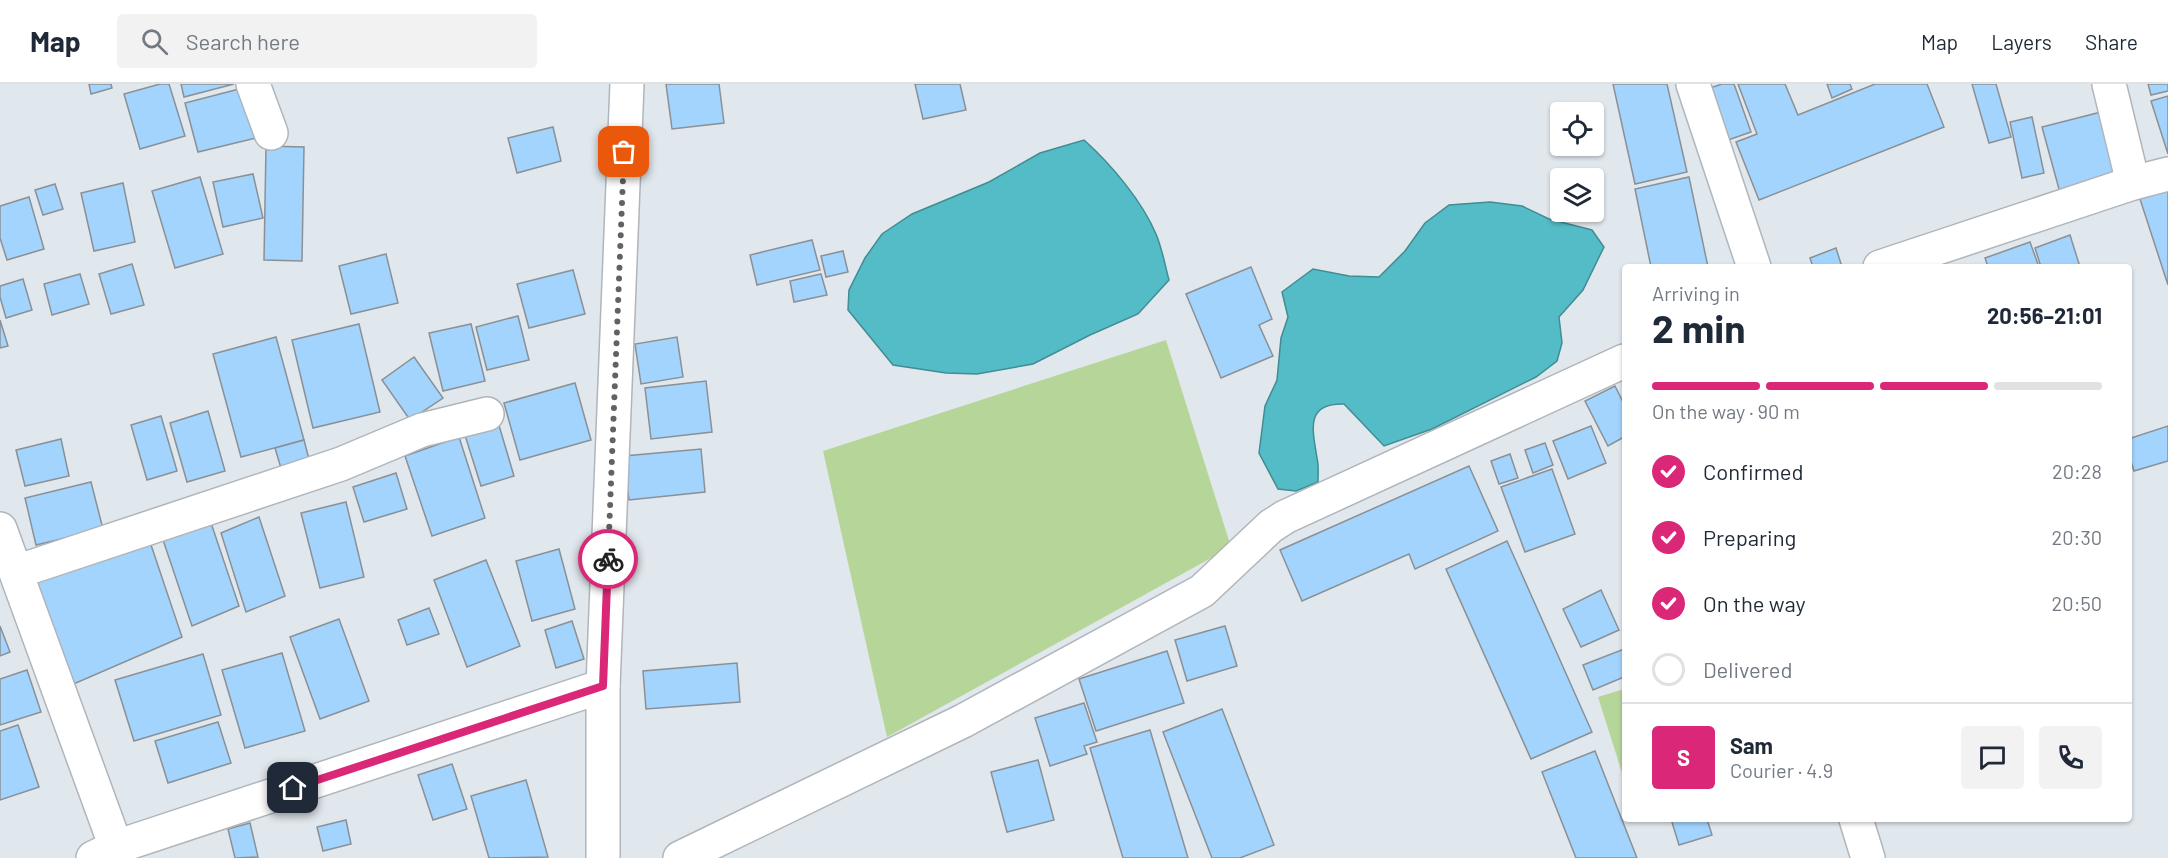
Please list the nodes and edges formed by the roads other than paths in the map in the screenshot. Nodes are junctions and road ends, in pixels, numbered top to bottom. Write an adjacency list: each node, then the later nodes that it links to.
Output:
1 (253, 84): 5 (street)
2 (627, 84): 14 (street)
3 (1693, 84): 8 (street)
4 (2109, 84): 7 (street)
5 (271, 133)
6 (2168, 174): 7 (street)
7 (2133, 183): 9 (street)
8 (1753, 264)
9 (1889, 264)
10 (1622, 362): 18 (street)
11 (487, 414): 13 (street)
12 (0, 529): 13 (street)
13 (16, 572): 16 (street)
14 (603, 686): 16 (street); 17 (street)
15 (1857, 822): 19 (street)
16 (105, 852)
17 (603, 858)
18 (680, 858)
19 (1868, 858)

